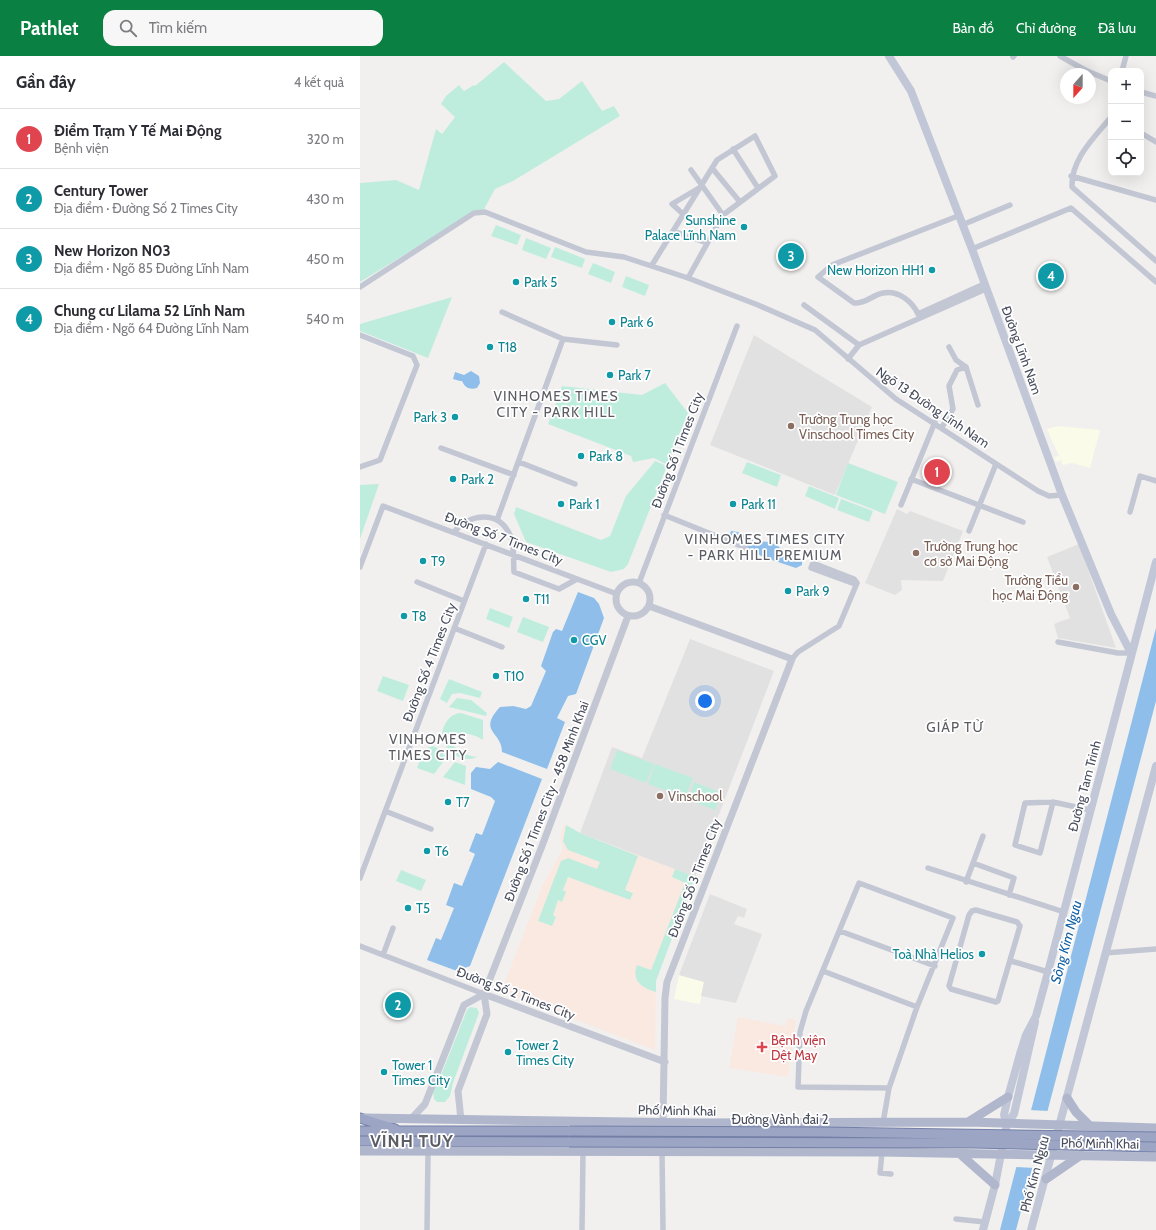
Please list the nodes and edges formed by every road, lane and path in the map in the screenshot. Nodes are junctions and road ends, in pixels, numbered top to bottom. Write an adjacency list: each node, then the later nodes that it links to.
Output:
1 (890, 56): 22 (main road, Đường Lĩnh Nam)
2 (1060, 56): 5 (street)
3 (1126, 56): 4 (street)
4 (1123, 68)
5 (1108, 80)
6 (1144, 93): 7 (street)
7 (1156, 96)
8 (1108, 121): 14 (street)
9 (1144, 135): 10 (street)
10 (1156, 142)
11 (733, 149): 12 (street); 16 (street); 16 (street)
12 (712, 168): 15 (street); 18 (street)
13 (691, 170): 15 (street)
14 (1071, 176): 17 (street); 27 (street)
15 (701, 187): 20 (street); 20 (street); 21 (street)
16 (758, 188): 18 (street)
17 (1156, 200)
18 (740, 202): 21 (street)
19 (1010, 205): 23 (street)
20 (683, 214): 24 (street)
21 (723, 215): 25 (street)
22 (958, 216): 23 (main road, Đường Lĩnh Nam); 31 (street)
23 (962, 225): 26 (main road, Đường Lĩnh Nam)
24 (673, 230): 25 (street); 28 (street)
25 (707, 243): 29 (street)
26 (972, 248): 30 (street); 31 (main road, Đường Lĩnh Nam)
27 (1156, 261)
28 (652, 265): 29 (street, Ngõ 13 Đường Lĩnh Nam); 32 (street, Ngõ 13 Đường Lĩnh Nam)
29 (688, 278): 41 (street, Ngõ 13 Đường Lĩnh Nam)
30 (1156, 282)
31 (985, 286): 39 (street); 54 (main road, Đường Lĩnh Nam)
32 (360, 287)
33 (804, 305): 39 (street)
34 (502, 312): 37 (street)
35 (737, 326): 58 (street, Đường Số 1 Times City)
36 (360, 335): 49 (street)
37 (563, 339): 38 (street); 47 (street)
38 (617, 345)
39 (859, 345): 41 (street)
40 (949, 347): 42 (street)
41 (848, 359): 44 (street, Ngõ 13 Đường Lĩnh Nam)
42 (966, 368): 43 (street); 45 (street)
43 (978, 405)
44 (934, 422): 45 (street, Ngõ 13 Đường Lĩnh Nam); 51 (street)
45 (942, 427): 48 (street, Ngõ 13 Đường Lĩnh Nam)
46 (441, 448): 50 (street)
47 (519, 462): 50 (street); 53 (street)
48 (996, 464): 54 (street, Ngõ 13 Đường Lĩnh Nam); 56 (street)
49 (360, 468)
50 (514, 475): 59 (street)
51 (911, 480): 55 (street); 56 (street)
52 (1156, 481): 57 (street)
53 (574, 484)
54 (1062, 496): 79 (main road, Đường Lĩnh Nam)
55 (901, 505)
56 (979, 505): 60 (street); 61 (street)
57 (1130, 512)
58 (664, 515): 64 (street); 71 (street, Đường Số 1 Times City)
59 (497, 520): 62 (street); 65 (street)
60 (1023, 522)
61 (969, 531)
62 (454, 532): 63 (street, Đường Số 7 Times City); 67 (street, Đường Số 7 Times City)
63 (486, 544): 65 (street, Đường Số 7 Times City); 73 (street, Đường Số 4 Times City)
64 (746, 548)
65 (512, 554): 68 (street, Đường Số 7 Times City); 68 (street)
66 (1156, 562): 79 (main road, Đường Tam Trinh)
67 (360, 567)
68 (578, 579): 72 (street, Đường Số 7 Times City)
69 (417, 582): 73 (street)
70 (857, 582): 70 (street); 80 (street, Đường Số 3 Times City)
71 (639, 583): 72 (street); 74 (street)
72 (617, 594): 75 (street)
73 (464, 601): 76 (street, Đường Số 4 Times City)
74 (649, 606): 75 (street); 80 (street)
75 (628, 616): 103 (street, Đường Số 1 Times City - 458 Minh Khai)
76 (454, 628): 78 (street); 84 (street, Đường Số 4 Times City)
77 (1058, 642): 79 (street)
78 (502, 647)
79 (1131, 653): 83 (main road, Đường Tam Trinh)
80 (792, 659): 106 (street, Đường Số 3 Times City)
81 (1156, 769): 97 (main road)
82 (1054, 802): 82 (street); 83 (street)
83 (1090, 810): 92 (main road, Đường Tam Trinh)
84 (385, 811): 85 (street); 89 (street, Đường Số 4 Times City)
85 (432, 829)
86 (984, 836): 87 (street)
87 (973, 863): 90 (street); 91 (street)
88 (928, 868): 90 (street)
89 (360, 878)
90 (966, 882): 91 (street)
91 (1009, 895): 92 (street)
92 (1064, 912): 102 (main road, Đường Tam Trinh)
93 (393, 928): 98 (street)
94 (840, 931): 100 (street); 100 (street); 101 (street)
95 (360, 946): 98 (street, Đường Số 2 Times City)
96 (1156, 949): 97 (street)
97 (1105, 953): 109 (main road)
98 (383, 955): 103 (street, Đường Số 2 Times City)
99 (1011, 961): 99 (street); 102 (street)
100 (934, 966): 104 (street)
101 (823, 972): 104 (street); 107 (street)
102 (1048, 972): 105 (main road, Đường Tam Trinh)
103 (484, 994): 106 (street, Đường Số 2 Times City); 111 (street); 112 (street, Đường Số 1 Times City - 458 Minh Khai)
104 (917, 1007): 107 (street)
105 (1036, 1016): 108 (main road, Đường Tam Trinh); 117 (main road, Đường Tam Trinh)
106 (665, 1062): 115 (street, Đường Số 3 Times City)
107 (889, 1088): 116 (street)
108 (1008, 1097): 114 (main road); 117 (main road, Đường Tam Trinh)
109 (1067, 1098): 118 (main road); 119 (main road)
110 (360, 1118): 111 (main road, Phố Minh Khai); 122 (highway)
111 (411, 1119): 112 (main road, Phố Minh Khai)
112 (461, 1120): 113 (main road, Phố Minh Khai)
113 (624, 1122): 115 (main road, Phố Minh Khai); 130 (main road)
114 (968, 1122): 116 (main road, Phố Minh Khai); 117 (main road, Phố Minh Khai)
115 (664, 1123): 116 (main road, Phố Minh Khai); 131 (main road)
116 (883, 1123)
117 (1007, 1123): 118 (main road, Phố Minh Khai); 135 (main road, Đường Tam Trinh)
118 (1055, 1124): 119 (main road, Phố Minh Khai); 136 (main road, Phố Kim Ngưu)
119 (1090, 1126): 120 (main road, Phố Minh Khai)
120 (1156, 1128)
121 (360, 1131): 122 (highway, Đường Vành đai 2)
122 (404, 1132): 123 (highway, Đường Vành đai 2, bridge)
123 (1156, 1137)
124 (360, 1141): 125 (highway)
125 (409, 1141): 126 (highway); 127 (highway, Đường Vành đai 2, bridge)
126 (360, 1147)
127 (1156, 1147)
128 (360, 1151): 132 (main road)
129 (583, 1151): 130 (main road); 132 (main road); 145 (street)
130 (624, 1151): 131 (main road)
131 (662, 1151): 133 (main road); 146 (street)
132 (428, 1152): 144 (street)
133 (882, 1152): 134 (main road); 139 (street)
134 (960, 1154): 135 (main road); 141 (main road)
135 (1006, 1154): 136 (main road, Phố Minh Khai); 141 (main road)
136 (1048, 1155): 137 (main road, Phố Minh Khai); 140 (main road, Phố Kim Ngưu)
137 (1081, 1155): 138 (main road, Phố Minh Khai); 140 (main road)
138 (1156, 1157)
139 (891, 1174)
140 (1046, 1179): 147 (main road, Phố Kim Ngưu)
141 (995, 1185): 143 (main road)
142 (956, 1219): 143 (street)
143 (984, 1226)
144 (427, 1230)
145 (582, 1230)
146 (663, 1230)
147 (1031, 1230)

